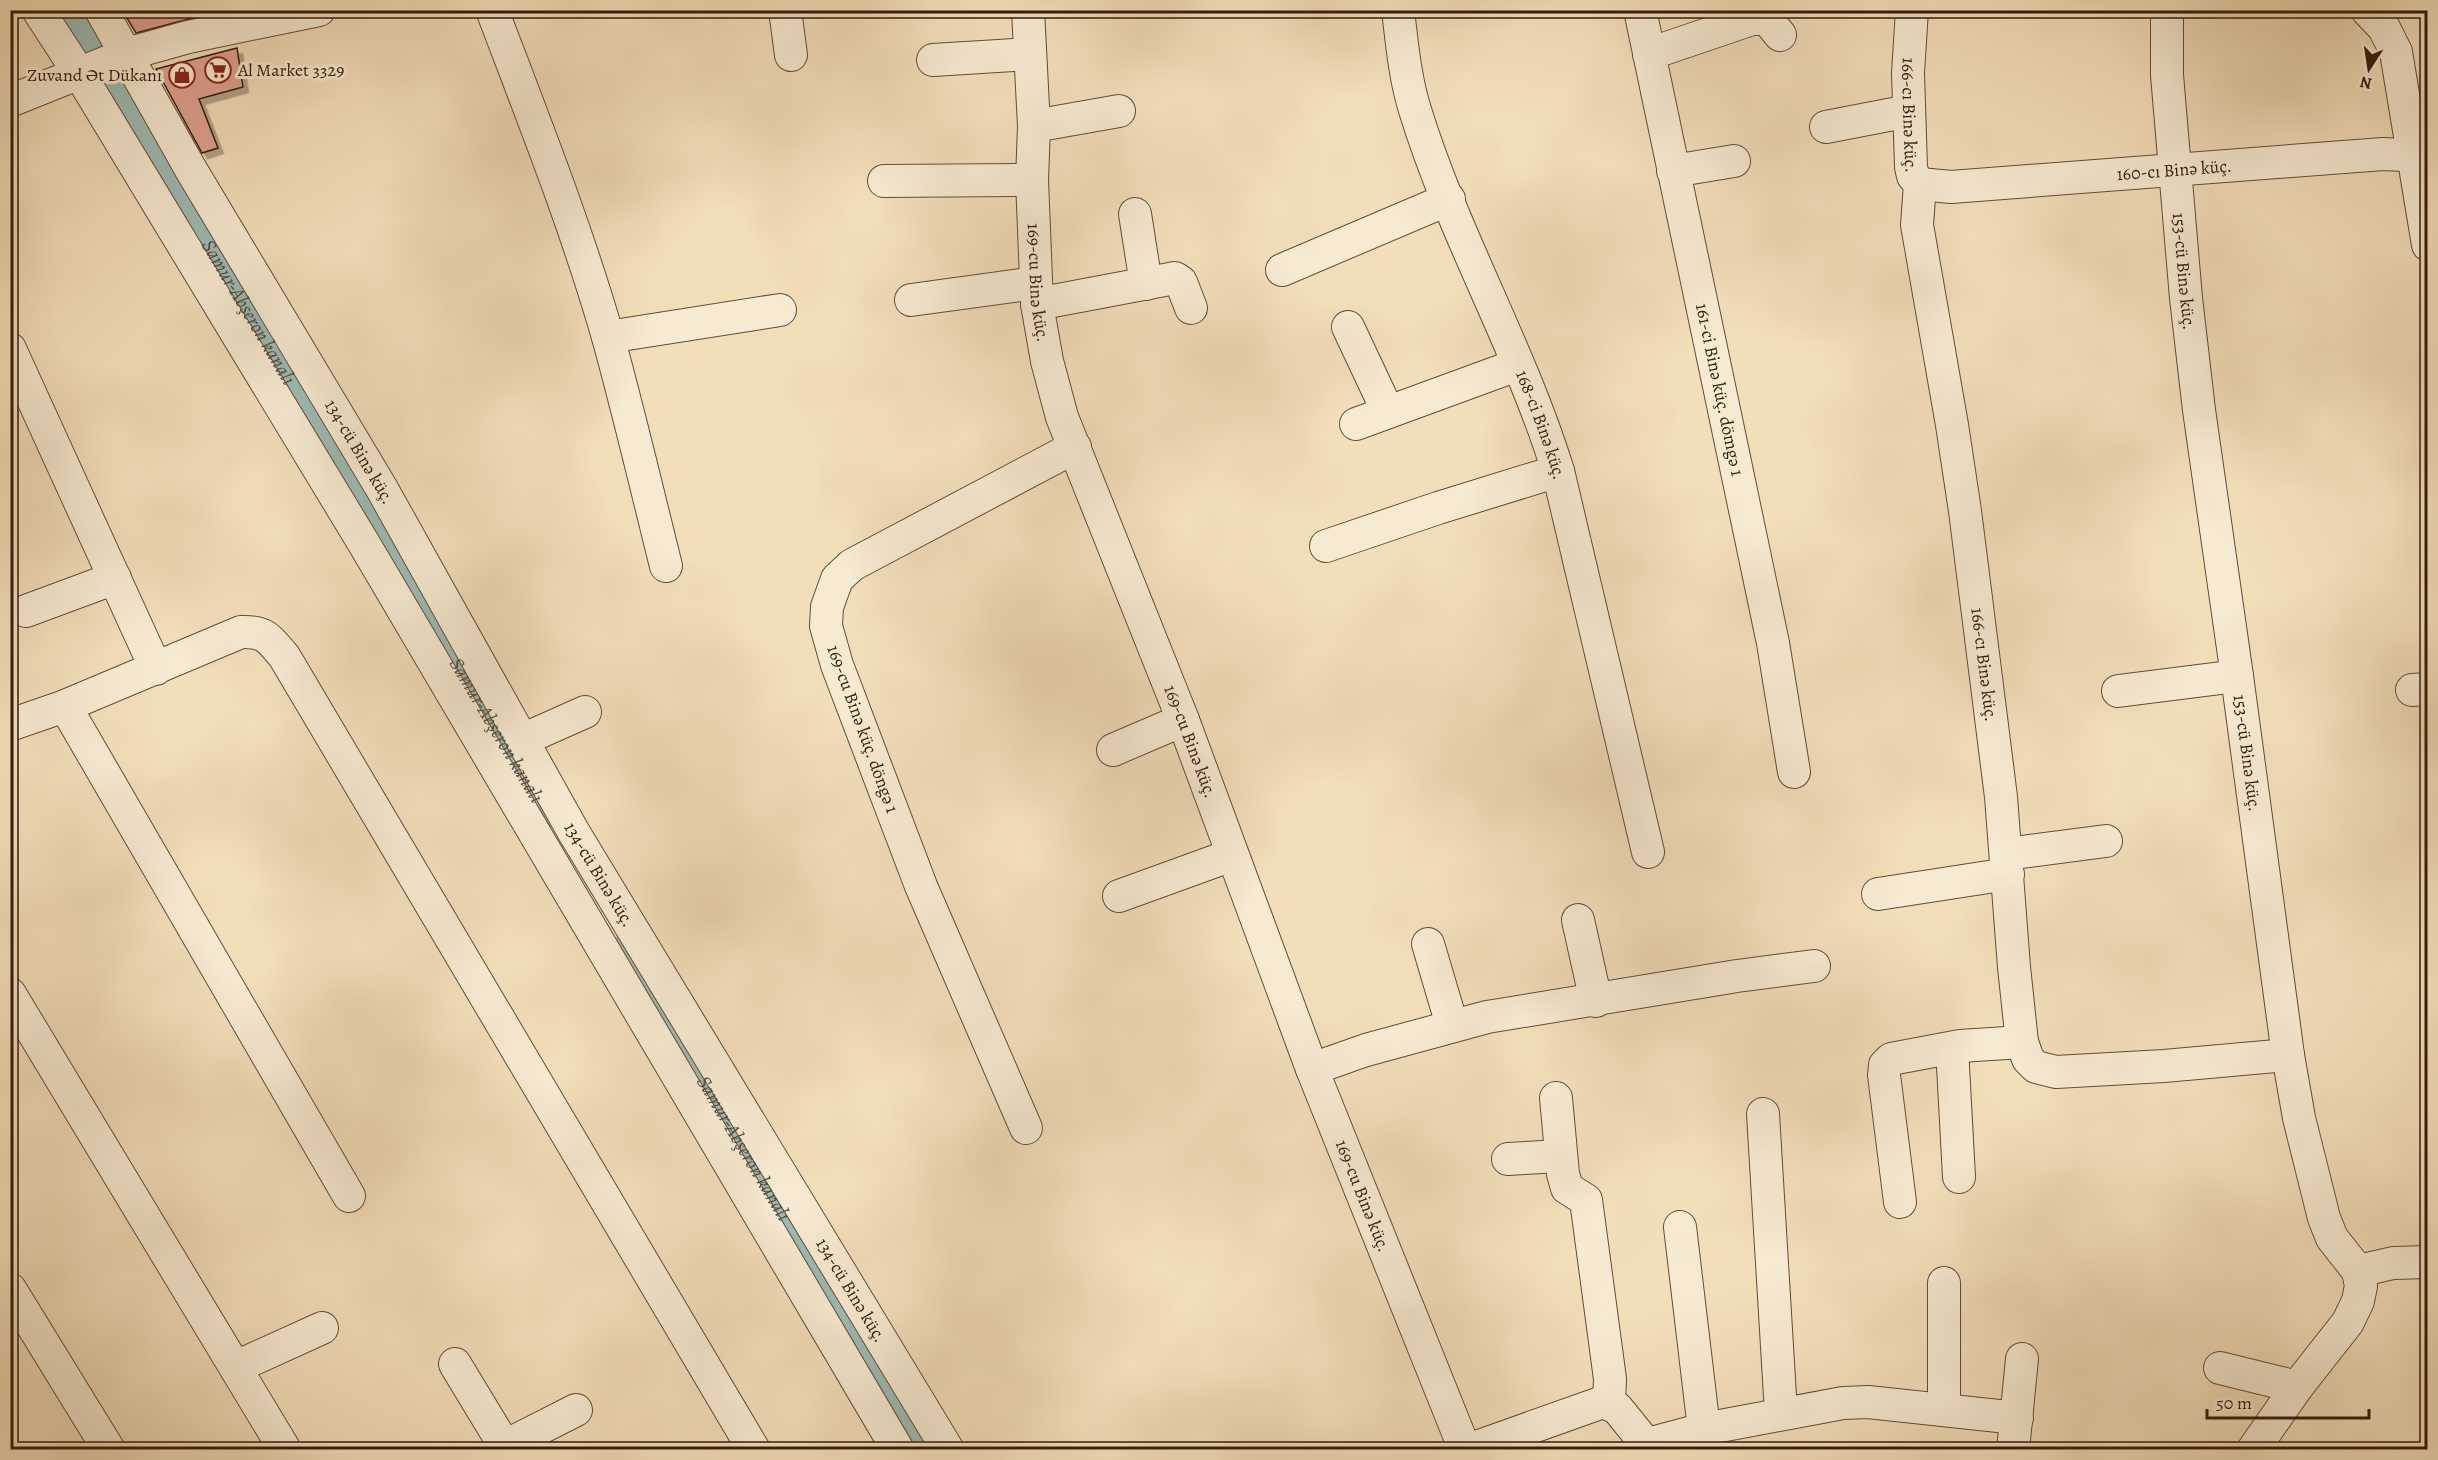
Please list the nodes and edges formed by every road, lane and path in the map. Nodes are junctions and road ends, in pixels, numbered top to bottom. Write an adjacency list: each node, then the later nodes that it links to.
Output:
1 (38, 10): 18 (street)
2 (101, 10): 13 (street, 134-cü Binə küç.)
3 (319, 10): 13 (street)
4 (492, 10): 41 (street)
5 (785, 10): 16 (street)
6 (1028, 10): 14 (street, 169-cu Binə küç.)
7 (1398, 10): 31 (street, 168-ci Binə küç.)
8 (1640, 10): 15 (street, 161-ci Binə küç. dömgə 1)
9 (1912, 10): 21 (street, 166-cı Binə küç.)
10 (2168, 10): 26 (street, 153-cü Binə küç.)
11 (2367, 10): 24 (street)
12 (1780, 34): 15 (street)
13 (127, 54): 18 (street); 59 (street, 134-cü Binə küç.)
14 (1030, 54): 17 (street); 22 (street, 169-cu Binə küç.)
15 (1649, 54): 27 (street, 161-ci Binə küç. dömgə 1)
16 (791, 55)
17 (933, 60)
18 (79, 73): 19 (street); 108 (street)
19 (10, 101)
20 (1119, 111): 22 (street)
21 (1909, 111): 23 (street); 30 (street, 166-cı Binə küç.)
22 (1034, 126): 28 (street, 169-cu Binə küç.)
23 (1826, 127)
24 (2421, 156): 26 (street, 160-cı Binə küç.); 33 (street)
25 (1734, 161): 27 (street)
26 (2175, 168): 30 (street, 160-cı Binə küç.); 53 (street, 153-cü Binə küç.)
27 (1673, 171): 61 (street, 161-ci Binə küç. dömgə 1)
28 (1032, 180): 29 (street); 36 (street, 169-cu Binə küç.)
29 (884, 181)
30 (1920, 184): 65 (street, 166-cı Binə küç.)
31 (1449, 199): 34 (street); 43 (street, 168-ci Binə küç.)
32 (1135, 214): 35 (street)
33 (2427, 245)
34 (1282, 270)
35 (1146, 284): 36 (street); 38 (street)
36 (1036, 293): 37 (street); 46 (street, 169-cu Binə küç.)
37 (910, 300)
38 (1191, 308)
39 (780, 310): 41 (street)
40 (1348, 327): 44 (street)
41 (608, 337): 49 (street)
42 (10, 349): 50 (street)
43 (1517, 365): 44 (street); 47 (street, 168-ci Binə küç.)
44 (1388, 412): 45 (street)
45 (1356, 424)
46 (1075, 447): 57 (street, 169-cu Binə küç.); 80 (street, 169-cu Binə küç. döngə 1)
47 (1558, 471): 48 (street); 63 (street, 168-ci Binə küç.)
48 (1326, 546)
49 (666, 566)
50 (115, 578): 51 (street); 52 (street)
51 (26, 611)
52 (156, 669): 55 (street); 107 (street)
53 (2237, 676): 54 (street); 76 (street, 153-cü Binə küç.)
54 (2118, 692)
55 (65, 706): 58 (street); 84 (street)
56 (585, 712): 59 (street)
57 (1183, 720): 60 (street); 64 (street, 169-cu Binə küç.)
58 (10, 726)
59 (522, 740): 109 (street, 134-cü Binə küç.)
60 (1113, 750)
61 (1794, 772)
62 (2106, 841): 65 (street)
63 (1648, 852)
64 (1232, 855): 67 (street); 77 (street, 169-cu Binə küç.)
65 (2007, 864): 66 (street); 74 (street, 166-cı Binə küç.)
66 (1878, 894)
67 (1119, 896)
68 (1578, 920): 72 (street)
69 (1428, 944): 73 (street)
70 (1814, 966): 72 (street)
71 (10, 994): 94 (street)
72 (1596, 1001): 73 (street)
73 (1452, 1025): 77 (street)
74 (2022, 1042): 75 (street); 76 (street, 166-cı Binə küç.)
75 (1952, 1048): 83 (street); 85 (street)
76 (2288, 1055): 88 (street, 153-cü Binə küç.)
77 (1312, 1069): 110 (street, 169-cu Binə küç.)
78 (1556, 1098): 81 (street)
79 (1763, 1114): 100 (street)
80 (1026, 1128)
81 (1561, 1156): 82 (street); 97 (street)
82 (1508, 1160)
83 (1959, 1177)
84 (349, 1196)
85 (1900, 1202)
86 (1680, 1227): 102 (street)
87 (2427, 1262): 88 (street)
88 (2358, 1271): 96 (street)
89 (1944, 1283): 99 (street)
90 (10, 1289): 105 (street)
91 (322, 1328): 94 (street)
92 (2022, 1359): 101 (street)
93 (455, 1364): 104 (street)
94 (236, 1367): 106 (street)
95 (2220, 1368): 96 (street)
96 (2297, 1387): 112 (street)
97 (1609, 1403): 103 (street); 110 (street)
98 (576, 1410): 104 (street)
99 (1944, 1410): 100 (street); 101 (street)
100 (1781, 1413): 102 (street)
101 (2017, 1418): 111 (street)
102 (1704, 1429): 103 (street)
103 (1650, 1447)
104 (506, 1448)
105 (109, 1449)
106 (285, 1449)
107 (754, 1449)
108 (898, 1449)
109 (948, 1449)
110 (1467, 1449)
111 (2013, 1449)
112 (2253, 1449)

